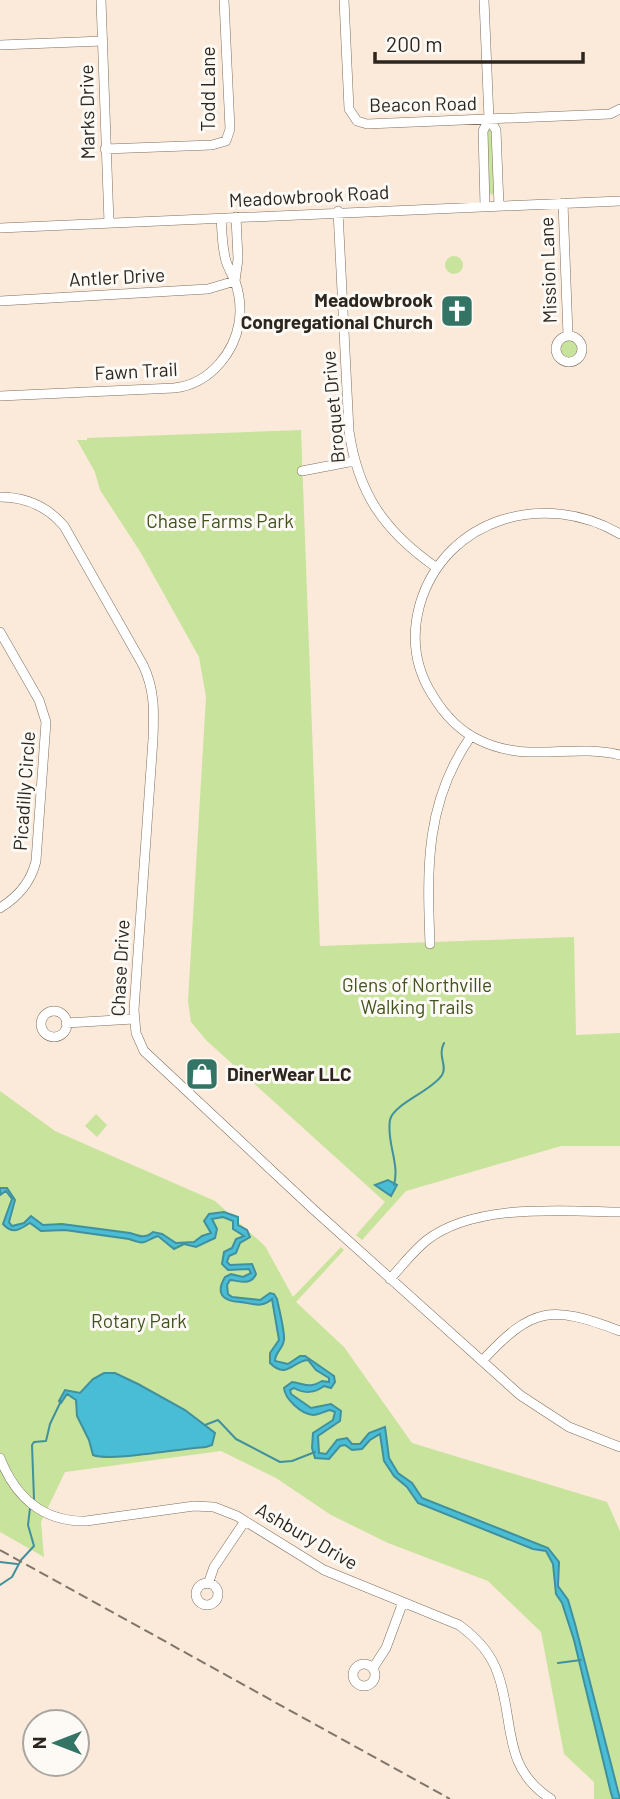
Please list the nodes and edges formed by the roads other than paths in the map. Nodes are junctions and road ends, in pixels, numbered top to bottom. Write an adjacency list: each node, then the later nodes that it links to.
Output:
1 (101, 0): 5 (street, Marks Drive)
2 (224, 0): 9 (street, Todd Lane)
3 (344, 0): 8 (street, Beacon Road)
4 (484, 0): 8 (street)
5 (103, 41): 6 (street); 9 (street, Marks Drive)
6 (0, 45)
7 (620, 109): 8 (street)
8 (489, 119): 12 (street); 13 (street)
9 (105, 149): 17 (street, Marks Drive)
10 (620, 201): 11 (street, Meadowbrook Road)
11 (563, 203): 12 (street, Meadowbrook Road); 21 (street, Mission Lane)
12 (499, 205): 13 (street, Meadowbrook Road)
13 (485, 206): 14 (street, Meadowbrook Road)
14 (338, 211): 15 (street, Meadowbrook Road); 23 (street, Broquet Drive)
15 (236, 217): 16 (street, Meadowbrook Road); 19 (street, Fawn Trail)
16 (222, 218): 17 (street, Meadowbrook Road); 19 (street, Fawn Trail)
17 (109, 223): 18 (street, Meadowbrook Road)
18 (0, 228)
19 (235, 281): 20 (street, Antler Drive); 22 (street, Fawn Trail)
20 (0, 301)
21 (568, 335)
22 (0, 396)
23 (354, 461): 24 (street); 27 (street, Broquet Drive)
24 (302, 471)
25 (0, 497): 33 (street, Chase Drive)
26 (620, 534): 27 (street)
27 (437, 568): 29 (street)
28 (0, 632): 31 (street, Picadilly Circle)
29 (471, 736): 30 (street); 32 (street)
30 (620, 755)
31 (0, 908)
32 (430, 944)
33 (134, 1018): 34 (street); 36 (street, Chase Drive)
34 (66, 1023)
35 (620, 1212): 36 (street)
36 (390, 1279): 38 (street, Chase Drive)
37 (620, 1331): 38 (street)
38 (481, 1361): 39 (street, Chase Drive)
39 (620, 1447)
40 (0, 1458): 41 (street, Ashbury Drive)
41 (245, 1521): 42 (street); 43 (street, Ashbury Drive)
42 (208, 1584)
43 (404, 1602): 44 (street); 45 (street, Ashbury Drive)
44 (373, 1668)
45 (551, 1799)

